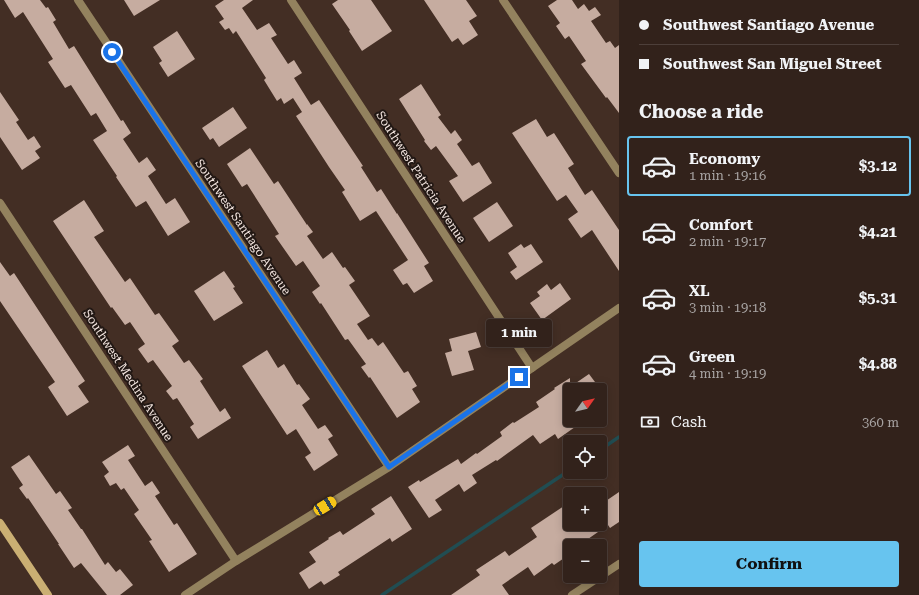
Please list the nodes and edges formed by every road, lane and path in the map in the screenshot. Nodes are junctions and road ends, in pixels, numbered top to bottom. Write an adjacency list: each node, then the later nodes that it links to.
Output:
1 (78, 0): 8 (street, Southwest Santiago Avenue)
2 (291, 0): 7 (street, Southwest Patricia Avenue)
3 (503, 0): 4 (street)
4 (619, 173)
5 (0, 203): 10 (street, Southwest Medina Avenue)
6 (619, 308): 7 (street)
7 (532, 368): 8 (street)
8 (389, 467): 10 (street)
9 (0, 523): 12 (street)
10 (236, 561): 13 (street)
11 (619, 564): 14 (street)
12 (48, 595)
13 (185, 595)
14 (572, 595)

